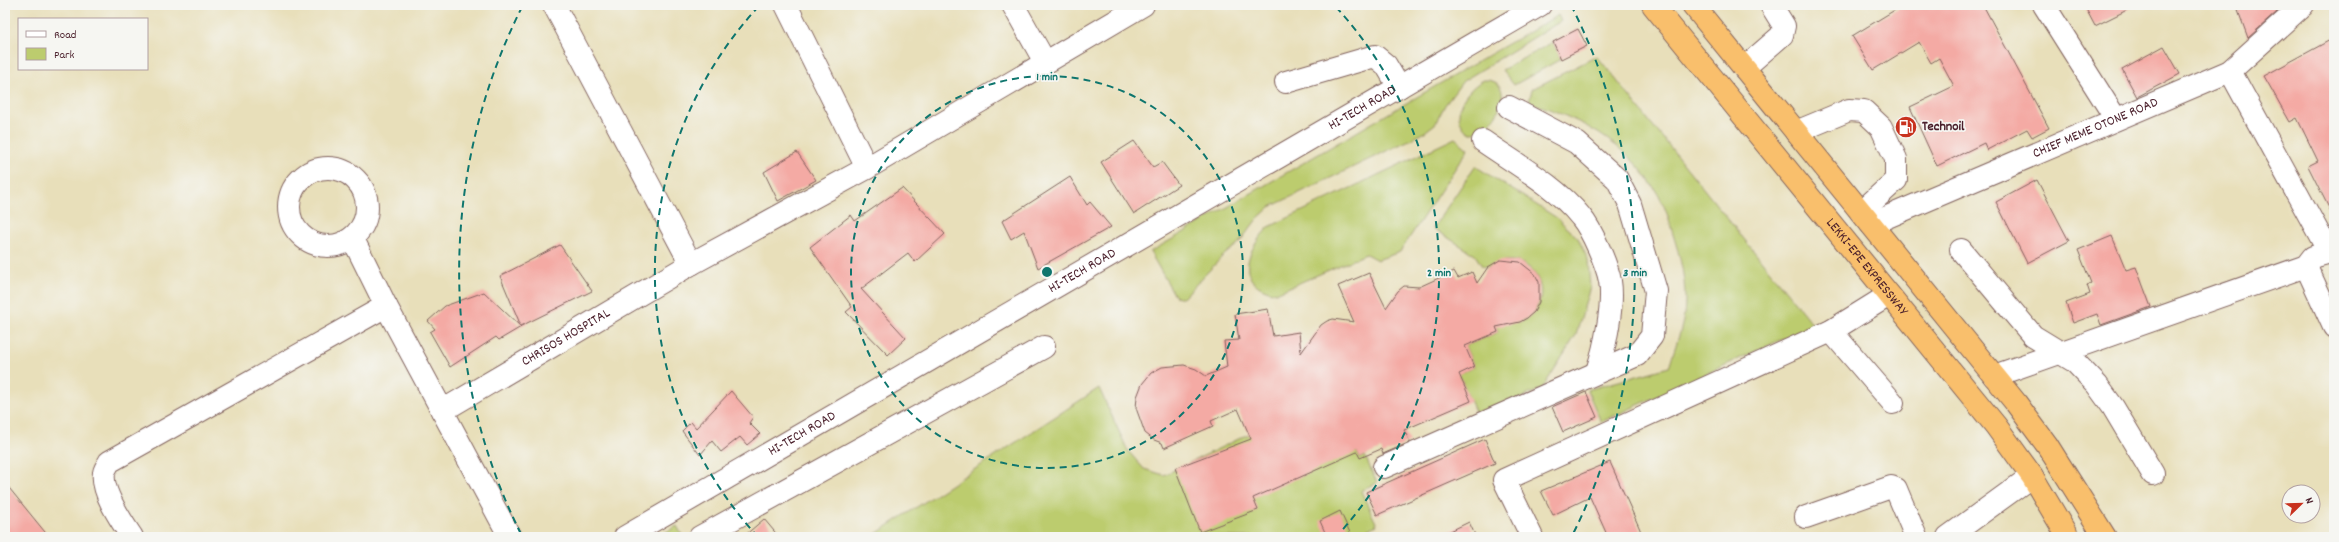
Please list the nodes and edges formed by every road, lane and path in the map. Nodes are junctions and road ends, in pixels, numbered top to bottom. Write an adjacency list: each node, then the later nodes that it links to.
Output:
1 (554, 5): 25 (street)
2 (786, 5): 20 (street)
3 (1013, 5): 11 (street)
4 (1143, 5): 11 (street, CHRISOS HOSPITAL)
5 (1653, 5): 27 (highway, LEKKI-EPE EXPRESSWAY)
6 (1693, 5): 12 (highway)
7 (1771, 5): 12 (street)
8 (2044, 5): 17 (street)
9 (2302, 5): 13 (street, CHIEF MEME OTONE ROAD)
10 (1533, 7): 15 (street, HI-TECH ROAD)
11 (1045, 62): 20 (street, CHRISOS HOSPITAL)
12 (1744, 68): 18 (highway)
13 (2230, 71): 17 (street, CHIEF MEME OTONE ROAD); 24 (street)
14 (1286, 82): 15 (street)
15 (1399, 87): 43 (street, HI-TECH ROAD)
16 (1509, 107): 33 (street)
17 (2116, 119): 21 (street, CHIEF MEME OTONE ROAD)
18 (1796, 132): 21 (highway); 21 (street)
19 (1483, 141): 33 (street)
20 (867, 168): 25 (street, CHRISOS HOSPITAL)
21 (1866, 218): 34 (highway)
22 (353, 239): 28 (street)
23 (1961, 250): 32 (street)
24 (2331, 251): 26 (street)
25 (691, 264): 36 (street, CHRISOS HOSPITAL)
26 (2306, 266): 29 (street); 32 (street)
27 (1889, 295): 30 (street); 39 (highway, LEKKI-EPE EXPRESSWAY)
28 (386, 306): 36 (street); 41 (street)
29 (2334, 327)
30 (1831, 331): 35 (street); 45 (street)
31 (1044, 347): 44 (street)
32 (2062, 353): 34 (street); 38 (street)
33 (1597, 371): 37 (street)
34 (1994, 376): 49 (highway)
35 (1893, 403)
36 (442, 411): 42 (street)
37 (1384, 467)
38 (2153, 474)
39 (2032, 476): 47 (street); 48 (highway, LEKKI-EPE EXPRESSWAY)
40 (1806, 517): 46 (street)
41 (132, 537)
42 (510, 537)
43 (625, 537)
44 (700, 537)
45 (1532, 537)
46 (1916, 537)
47 (1948, 537)
48 (2068, 537)
49 (2105, 537)

